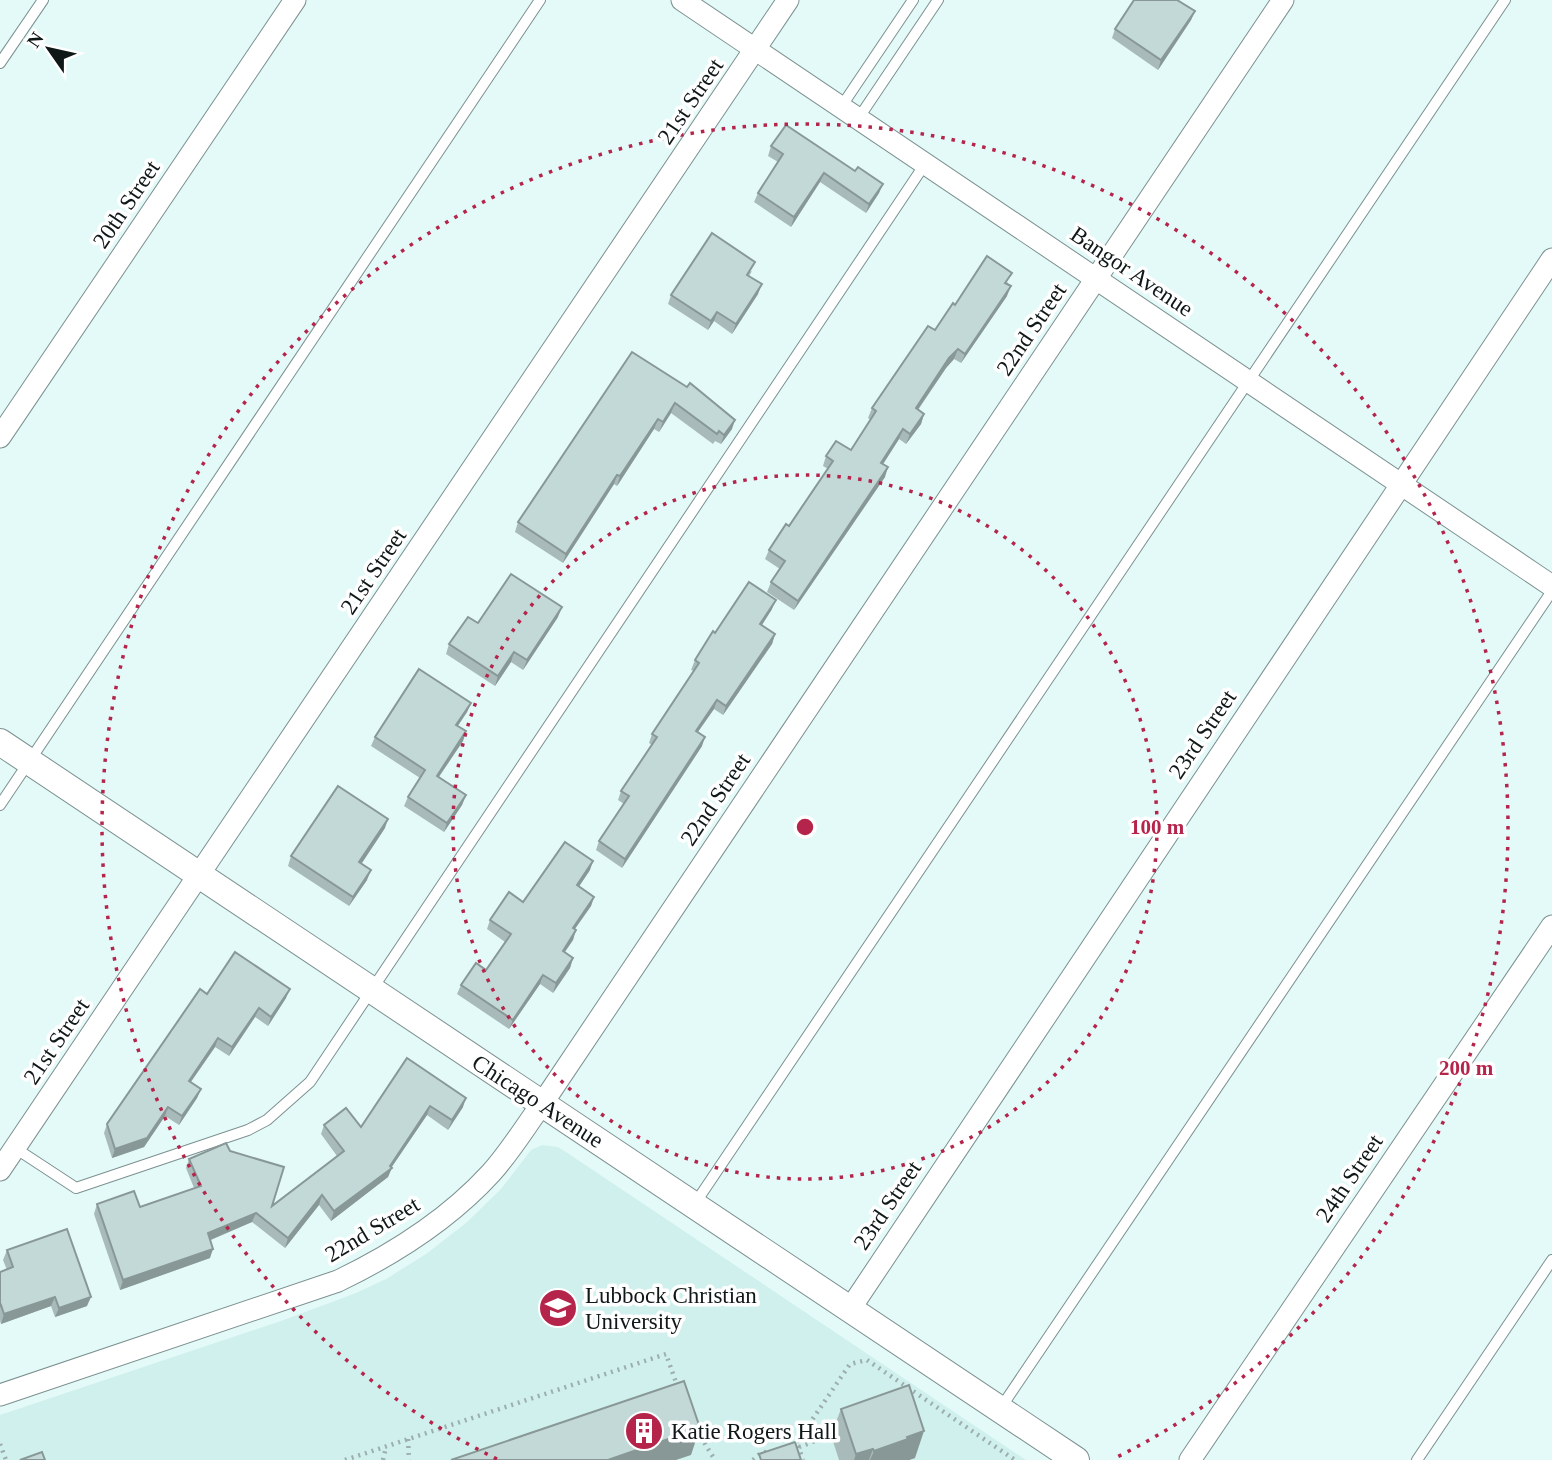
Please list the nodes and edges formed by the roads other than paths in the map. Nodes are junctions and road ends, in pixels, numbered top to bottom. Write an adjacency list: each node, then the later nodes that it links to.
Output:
1 (43, 0): 11 (lane)
2 (295, 0): 17 (street, 20th Street)
3 (540, 0): 21 (lane)
4 (682, 0): 10 (street, Bangor Avenue)
5 (788, 0): 10 (street, 21st Street)
6 (913, 0): 12 (lane)
7 (938, 0): 12 (lane)
8 (1283, 0): 15 (street, 22nd Street)
9 (1505, 0): 16 (lane)
10 (756, 50): 12 (street, Bangor Avenue); 23 (street, 21st Street)
11 (0, 63)
12 (849, 113): 13 (street, Bangor Avenue)
13 (925, 164): 15 (street, Bangor Avenue); 25 (lane)
14 (1552, 259): 18 (street, 23rd Street)
15 (1096, 279): 16 (street, Bangor Avenue); 26 (street, 22nd Street)
16 (1248, 382): 18 (street, Bangor Avenue); 29 (lane)
17 (0, 437)
18 (1401, 484): 19 (street, Bangor Avenue); 31 (street, 23rd Street)
19 (1552, 589): 33 (lane)
20 (0, 742): 21 (street, Chicago Avenue)
21 (29, 762): 22 (lane); 23 (street, Chicago Avenue)
22 (0, 805)
23 (200, 877): 25 (street, Chicago Avenue); 27 (street, 21st Street)
24 (1552, 926): 35 (street, 24th Street)
25 (371, 991): 26 (street, Chicago Avenue); 27 (lane)
26 (541, 1104): 29 (street, Chicago Avenue); 32 (street, 22nd Street)
27 (15, 1148): 28 (street, 21st Street)
28 (0, 1170)
29 (694, 1205): 31 (street, Chicago Avenue)
30 (1552, 1260): 36 (lane)
31 (850, 1309): 33 (street, Chicago Avenue)
32 (0, 1395)
33 (1000, 1409): 34 (street, Chicago Avenue)
34 (1076, 1460)
35 (1191, 1460)
36 (1417, 1460)

